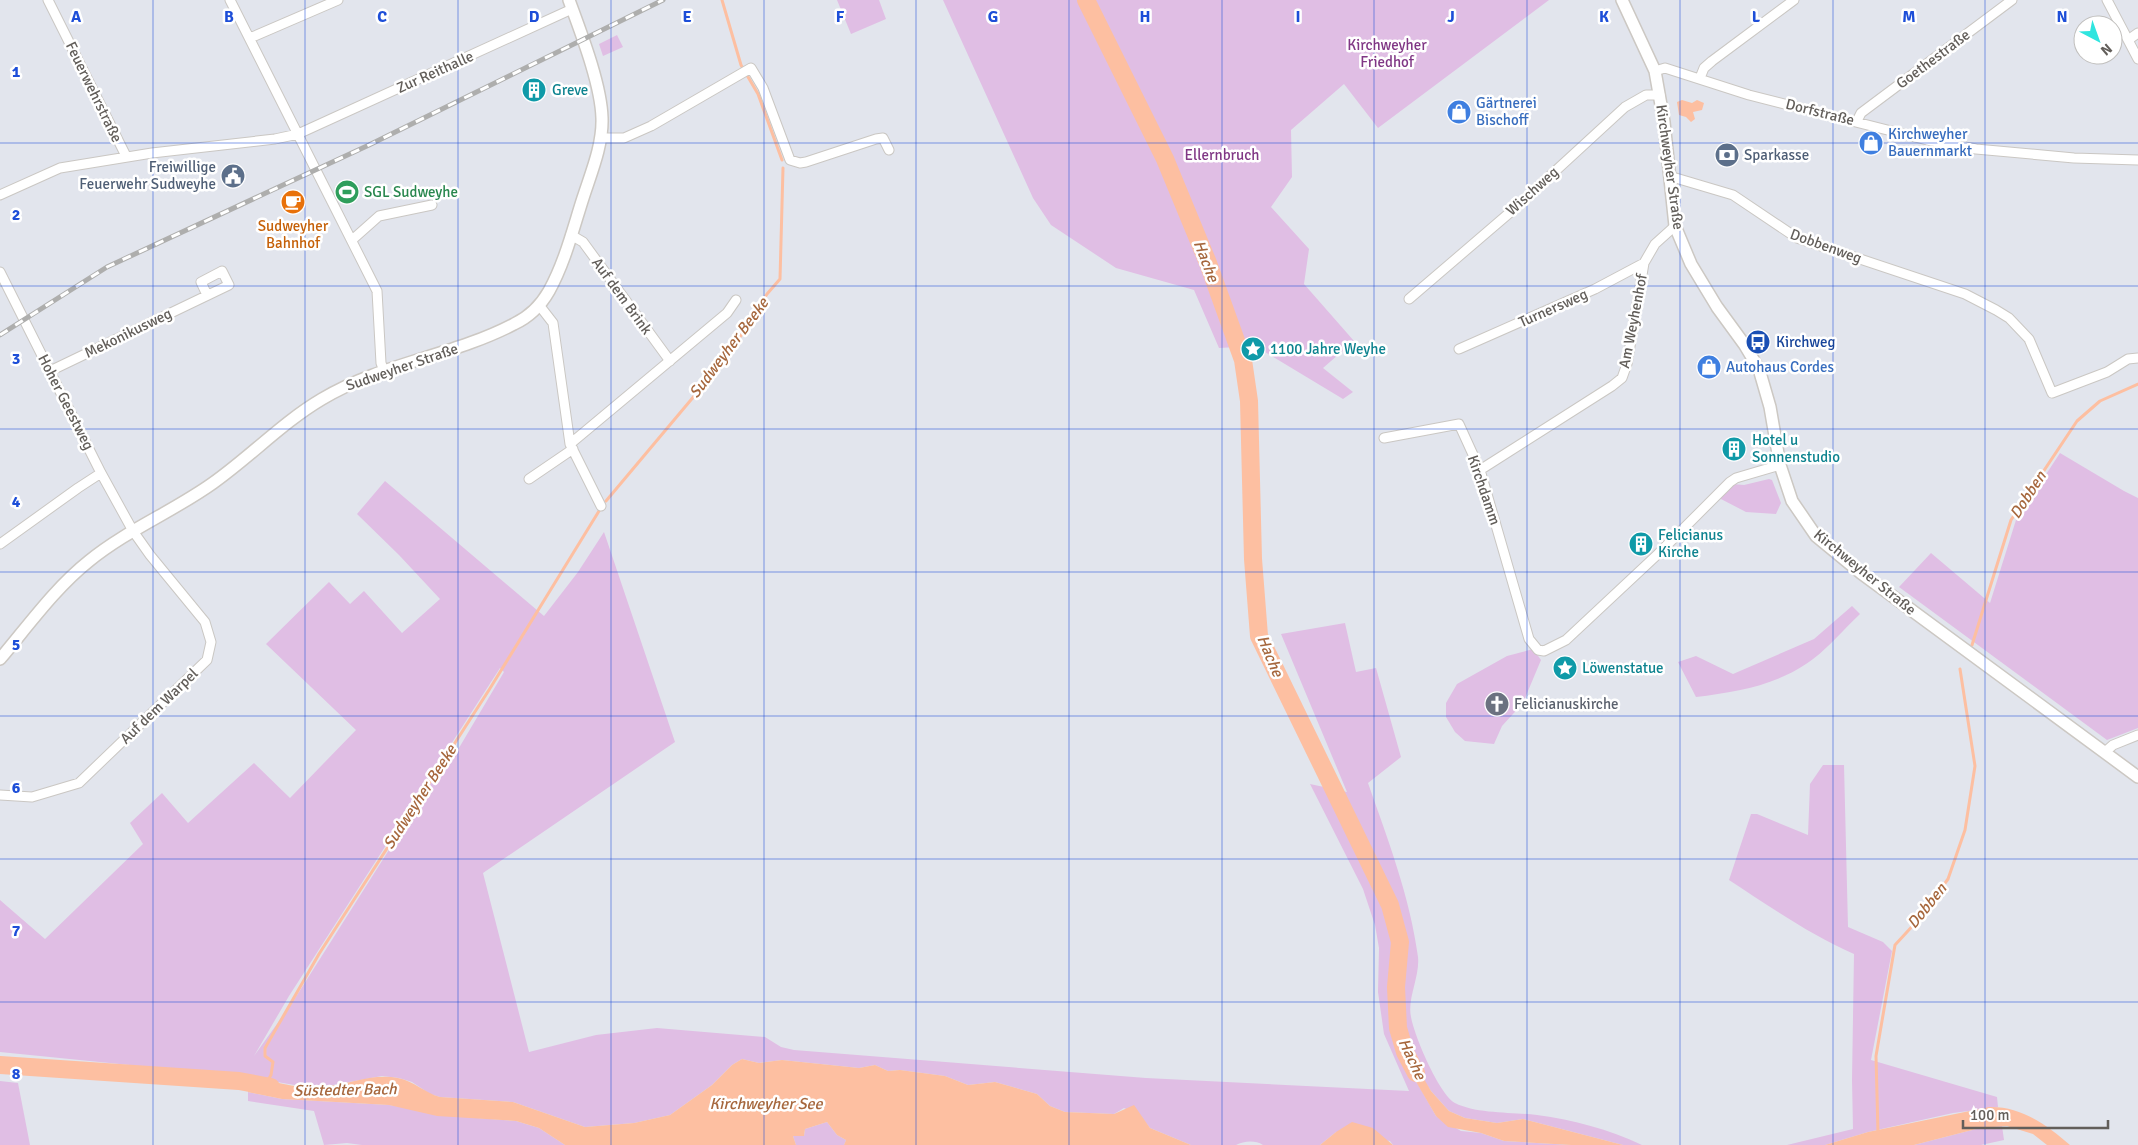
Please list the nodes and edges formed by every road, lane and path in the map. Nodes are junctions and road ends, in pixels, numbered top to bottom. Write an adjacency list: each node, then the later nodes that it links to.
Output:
1 (48, 0): 20 (street, Feuerwehrstraße)
2 (230, 0): 10 (street)
3 (338, 0): 10 (street)
4 (1622, 0): 13 (main road, Kirchweyher Straße)
5 (1794, 0): 14 (street)
6 (2012, 0): 16 (street, Goethestraße)
7 (2107, 0): 11 (street)
8 (570, 5): 17 (street, Zur Reithalle); 18 (main road, Sudweyher Straße)
9 (2138, 33): 11 (street)
10 (250, 38): 17 (street)
11 (2128, 40): 12 (street)
12 (2138, 59)
13 (1655, 71): 14 (street, Dorfstraße); 15 (main road, Kirchweyher Straße)
14 (1700, 78): 16 (street, Dorfstraße)
15 (1660, 95): 22 (main road, Kirchweyher Straße); 31 (street, Wischweg)
16 (1857, 122): 21 (street, Dorfstraße)
17 (298, 134): 20 (street, Zur Reithalle); 27 (street)
18 (601, 138): 19 (street); 26 (main road, Sudweyher Straße)
19 (889, 150)
20 (126, 156): 23 (street, Zur Reithalle)
21 (2138, 160)
22 (1669, 176): 25 (main road, Kirchweyher Straße); 35 (street, Dobbenweg)
23 (0, 195)
24 (432, 205): 27 (street)
25 (1675, 226): 28 (street, Am Weyhenhof); 41 (main road, Kirchweyher Straße)
26 (571, 235): 33 (main road, Sudweyher Straße); 36 (street, Auf dem Brink)
27 (352, 240): 38 (street)
28 (1644, 263): 34 (street, Turnersweg); 42 (street, Am Weyhenhof)
29 (0, 272): 37 (street, Hoher Geestweg)
30 (207, 295): 37 (street, Mekonikusweg)
31 (1410, 299)
32 (736, 300): 36 (street)
33 (539, 305): 38 (main road, Sudweyher Straße); 40 (street)
34 (1460, 349)
35 (2138, 358)
36 (670, 361): 40 (street)
37 (50, 371): 43 (street, Hoher Geestweg)
38 (384, 371): 46 (main road, Sudweyher Straße)
39 (1384, 438): 42 (street, Kirchdamm)
40 (571, 446): 44 (street); 45 (street)
41 (1780, 465): 42 (street, Kirchdamm); 50 (main road, Kirchweyher Straße)
42 (1480, 470)
43 (101, 473): 46 (street, Hoher Geestweg); 47 (street)
44 (529, 478)
45 (601, 506)
46 (133, 531): 48 (main road, Sudweyher Straße); 52 (street, Auf dem Warpel)
47 (0, 544)
48 (0, 659)
49 (2138, 735): 50 (street)
50 (2106, 752): 51 (main road, Kirchweyher Straße)
51 (2138, 776)
52 (0, 795)

